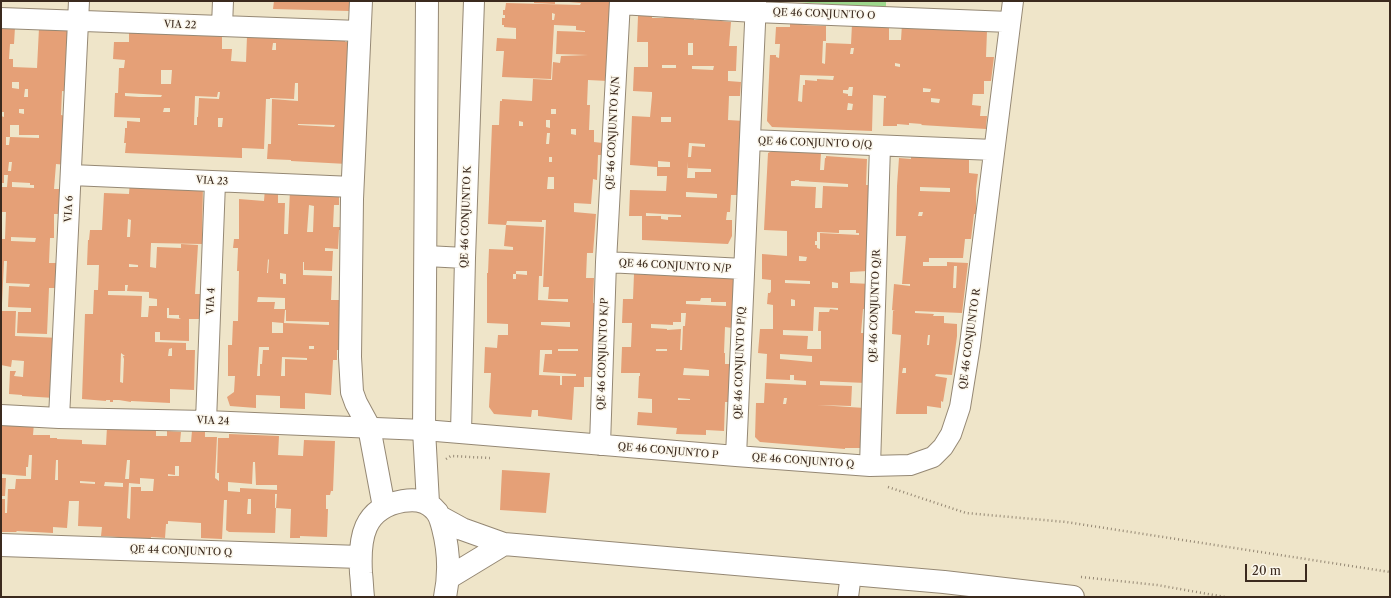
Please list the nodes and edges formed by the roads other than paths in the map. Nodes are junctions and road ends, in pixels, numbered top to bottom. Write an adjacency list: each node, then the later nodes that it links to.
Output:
1 (79, 1): 11 (street, VIA 6)
2 (223, 1): 13 (street)
3 (361, 1): 14 (street)
4 (427, 1): 21 (street)
5 (474, 1): 22 (street, QE 46 CONJUNTO K)
6 (1013, 1): 12 (street)
7 (620, 2): 8 (street, QE 46 CONJUNTO O); 23 (street, QE 46 CONJUNTO K/N)
8 (756, 6): 9 (street, QE 46 CONJUNTO O); 15 (street, QE 46 CONJUNTO P/Q)
9 (893, 9): 12 (street, QE 46 CONJUNTO O)
10 (1, 18): 11 (street, VIA 22)
11 (78, 21): 13 (street, VIA 22); 18 (street, VIA 6)
12 (1010, 22): 17 (street)
13 (222, 26): 14 (street, VIA 22)
14 (359, 31): 20 (street)
15 (750, 140): 16 (street, QE 46 CONJUNTO O/Q); 24 (street, QE 46 CONJUNTO P/Q)
16 (880, 146): 17 (street, QE 46 CONJUNTO O/Q); 33 (street, QE 46 CONJUNTO Q/R)
17 (994, 150): 33 (street, QE 46 CONJUNTO R)
18 (71, 175): 19 (street, VIA 23); 26 (street, VIA 6)
19 (216, 182): 20 (street, VIA 23); 27 (street, VIA 4)
20 (353, 187): 28 (street)
21 (426, 256): 22 (street); 29 (street)
22 (465, 258): 30 (street, QE 46 CONJUNTO K)
23 (606, 262): 24 (street, QE 46 CONJUNTO N/P); 31 (street, QE 46 CONJUNTO K/P)
24 (744, 269): 32 (street, QE 46 CONJUNTO P/Q)
25 (1, 415): 26 (street, VIA 24)
26 (59, 418): 27 (street, VIA 24)
27 (206, 421): 28 (street, VIA 24)
28 (369, 427): 29 (street, VIA 24); 34 (street)
29 (424, 430): 30 (street); 35 (street)
30 (461, 432): 31 (street)
31 (600, 445): 32 (street, QE 46 CONJUNTO P)
32 (736, 456): 33 (street, QE 46 CONJUNTO Q)
33 (870, 466)
34 (384, 507): 35 (street); 38 (street)
35 (434, 510): 36 (street); 40 (street)
36 (504, 544): 39 (street); 40 (street)
37 (1, 546): 38 (street, QE 44 CONJUNTO Q)
38 (360, 557): 41 (street)
39 (851, 574): 42 (street); 43 (street)
40 (446, 588)
41 (363, 597)
42 (848, 597)
43 (1074, 597)

